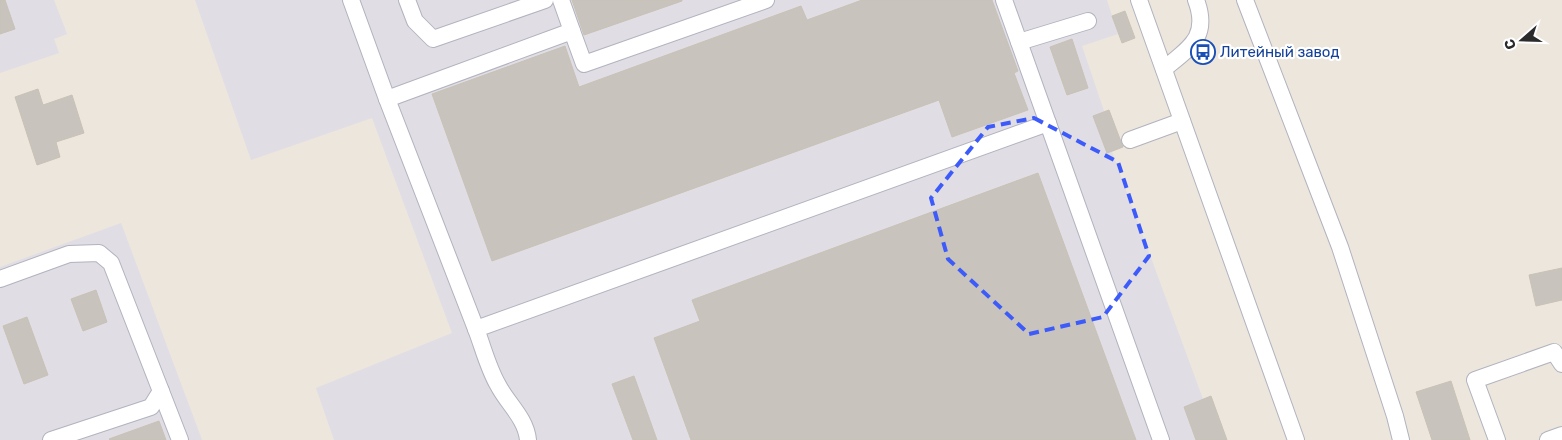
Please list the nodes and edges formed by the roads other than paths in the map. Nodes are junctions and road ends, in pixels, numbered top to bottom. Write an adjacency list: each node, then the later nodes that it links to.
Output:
1 (351, 0): 14 (street)
2 (407, 0): 3 (street)
3 (545, 0)
4 (561, 0): 11 (street)
5 (766, 0): 11 (street)
6 (1004, 0): 12 (street)
7 (1139, 0): 13 (street)
8 (1196, 0): 13 (street)
9 (1245, 0): 28 (street)
10 (1088, 21): 12 (street)
11 (572, 31): 14 (street)
12 (1019, 42): 16 (street)
13 (1164, 69): 15 (street)
14 (387, 99): 19 (street)
15 (1182, 122): 17 (street); 27 (street)
16 (1048, 124): 19 (street); 26 (street)
17 (1130, 140)
18 (0, 279): 21 (street)
19 (476, 329): 25 (street)
20 (1562, 364): 29 (street)
21 (161, 391): 23 (street); 24 (street)
22 (1562, 435): 30 (street)
23 (51, 440)
24 (180, 440)
25 (528, 440)
26 (1161, 440)
27 (1296, 440)
28 (1401, 440)
29 (1497, 440)
30 (1548, 440)

